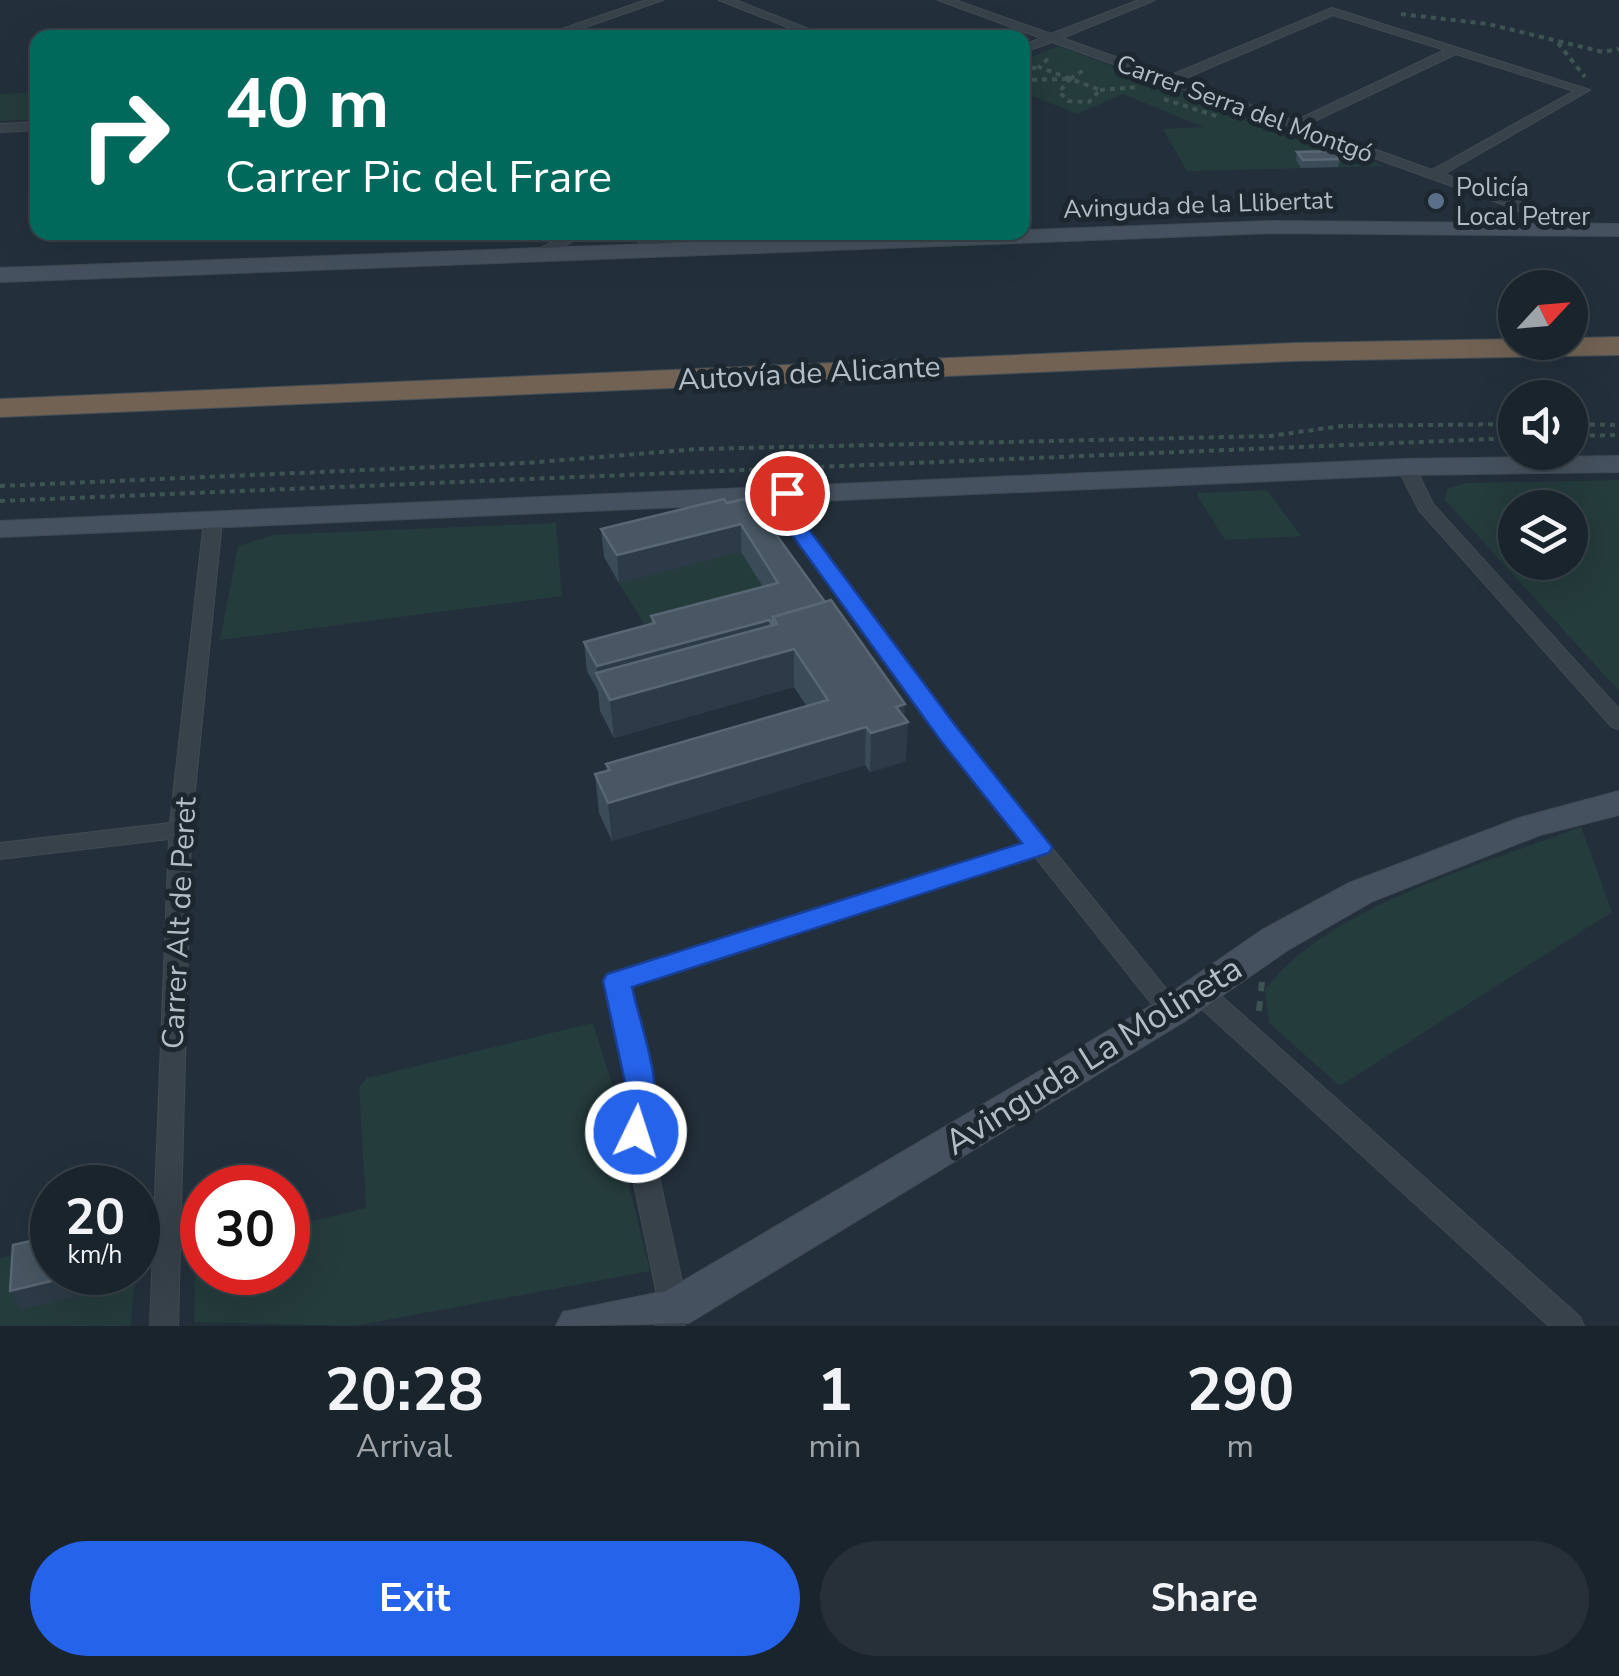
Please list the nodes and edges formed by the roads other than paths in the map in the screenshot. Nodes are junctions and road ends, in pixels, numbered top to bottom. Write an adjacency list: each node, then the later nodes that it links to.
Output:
1 (658, 0): 6 (street)
2 (725, 0): 5 (street)
3 (944, 0): 9 (street, Carrer Serra del Montgó)
4 (1149, 0): 11 (street)
5 (801, 28): 7 (street); 8 (street)
6 (566, 30)
7 (796, 30)
8 (806, 30)
9 (1028, 30)
10 (1030, 31): 11 (street, Carrer Serra del Montgó)
11 (1050, 38): 12 (street); 14 (street, Carrer Serra del Montgó)
12 (1030, 47)
13 (1455, 50): 14 (street); 16 (street); 18 (street)
14 (1169, 81): 16 (street, Carrer Serra del Montgó)
15 (30, 126): 17 (street)
16 (1294, 126): 18 (street, Carrer Serra del Montgó)
17 (0, 128)
18 (1432, 176): 19 (street, Carrer Serra del Montgó)
19 (1538, 226): 20 (street, Avinguda de la Llibertat); 21 (street, Avinguda de la Llibertat)
20 (1619, 230)
21 (1030, 236)
22 (567, 240): 26 (street)
23 (644, 240): 25 (street)
24 (929, 240): 25 (street, Avinguda de la Llibertat)
25 (662, 250): 26 (street, Avinguda de la Llibertat)
26 (531, 257): 27 (street, Avinguda de la Llibertat)
27 (0, 276)
28 (1619, 324): 29 (highway)
29 (1588, 325)
30 (1498, 327): 32 (highway, Autovía de Alicante)
31 (1619, 346): 33 (highway, Autovía de Alicante)
32 (0, 387)
33 (0, 408)
34 (1619, 464): 35 (street)
35 (1406, 467): 36 (street); 39 (street)
36 (787, 493): 37 (street); 42 (street)
37 (213, 520): 38 (street); 41 (street, Carrer Alt de Peret)
38 (0, 530)
39 (1619, 722)
40 (1619, 804): 44 (street, Avinguda La Molineta)
41 (180, 830): 43 (street); 46 (street, Carrer Alt de Peret)
42 (1040, 847): 44 (street); 45 (street)
43 (0, 852)
44 (1186, 1001): 45 (street, Avinguda La Molineta); 48 (street)
45 (672, 1318): 47 (street, Avinguda La Molineta)
46 (164, 1326)
47 (578, 1326)
48 (1570, 1326)

